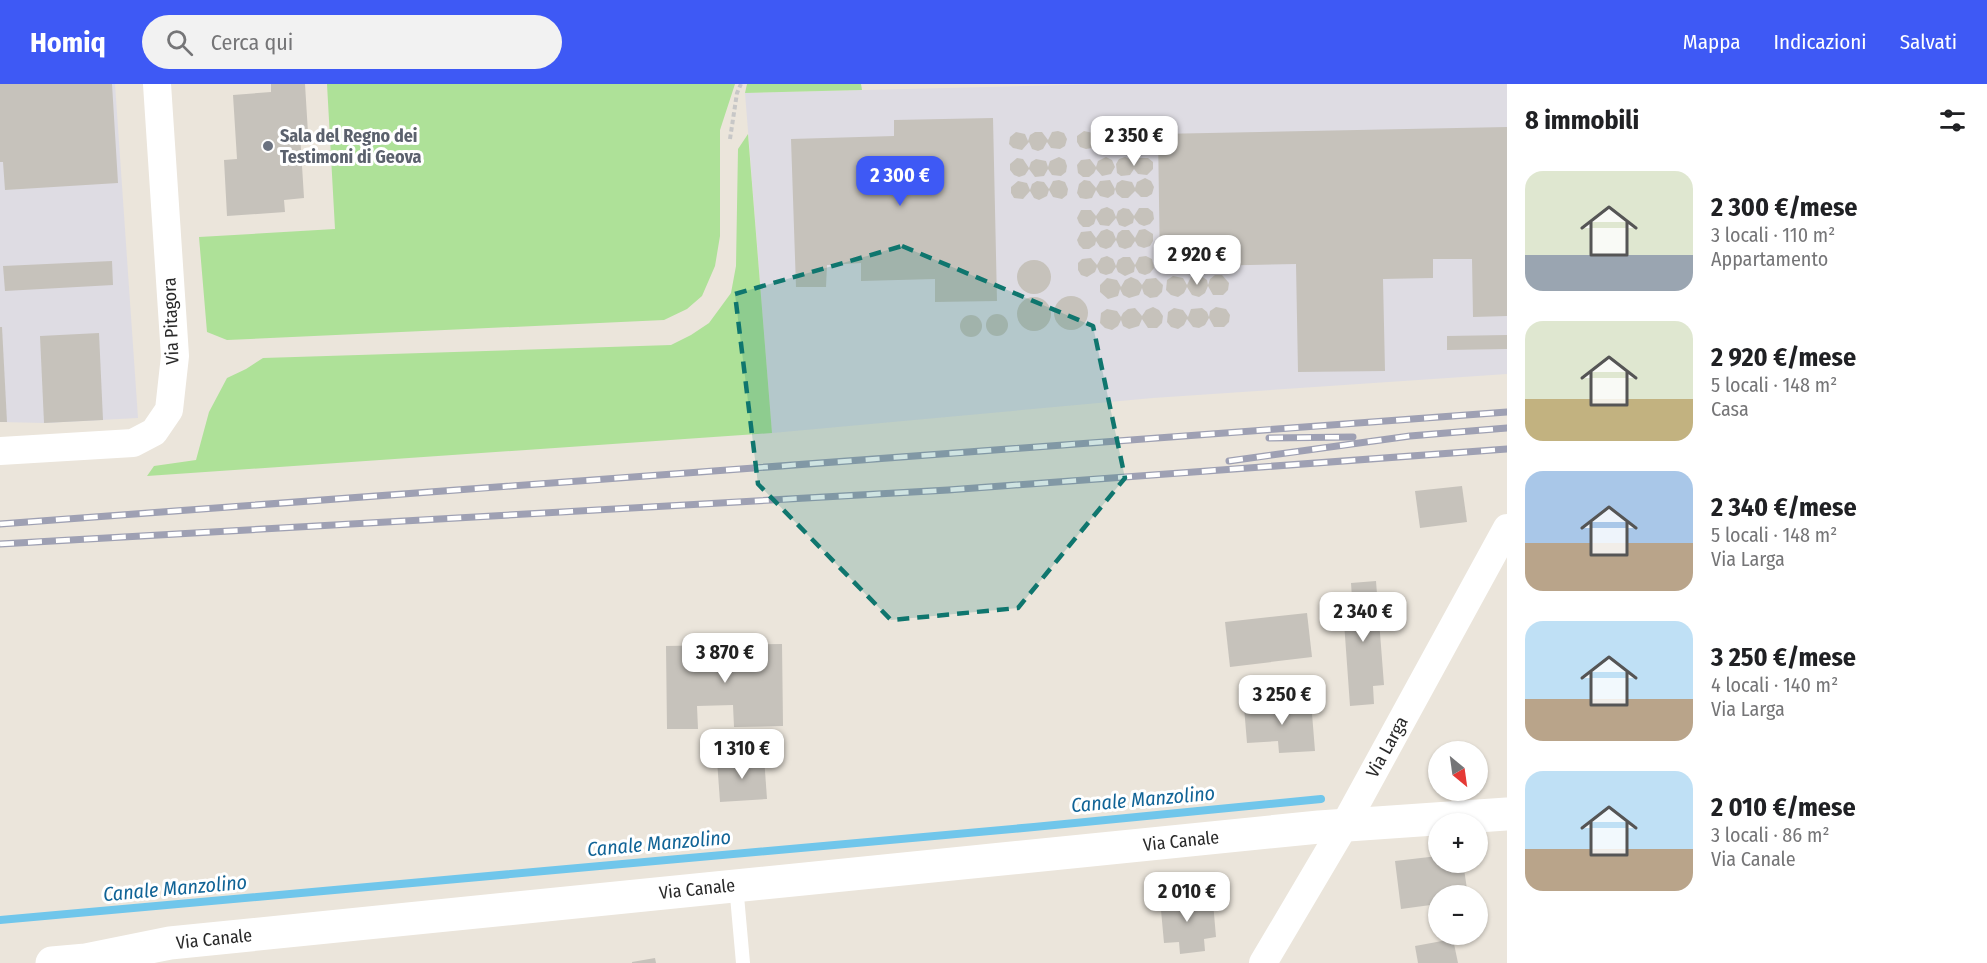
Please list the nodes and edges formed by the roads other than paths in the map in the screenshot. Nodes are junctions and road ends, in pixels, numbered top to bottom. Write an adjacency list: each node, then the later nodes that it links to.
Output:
1 (157, 84): 2 (street, Via Pitagora)
2 (0, 451)
3 (1507, 528): 5 (street, Via Larga)
4 (1507, 814): 5 (street, Via Canale)
5 (1344, 826): 6 (street, Via Canale); 9 (street, Via Larga)
6 (736, 885): 7 (street, Via Canale); 8 (lane)
7 (52, 963)
8 (743, 963)
9 (1263, 963)

